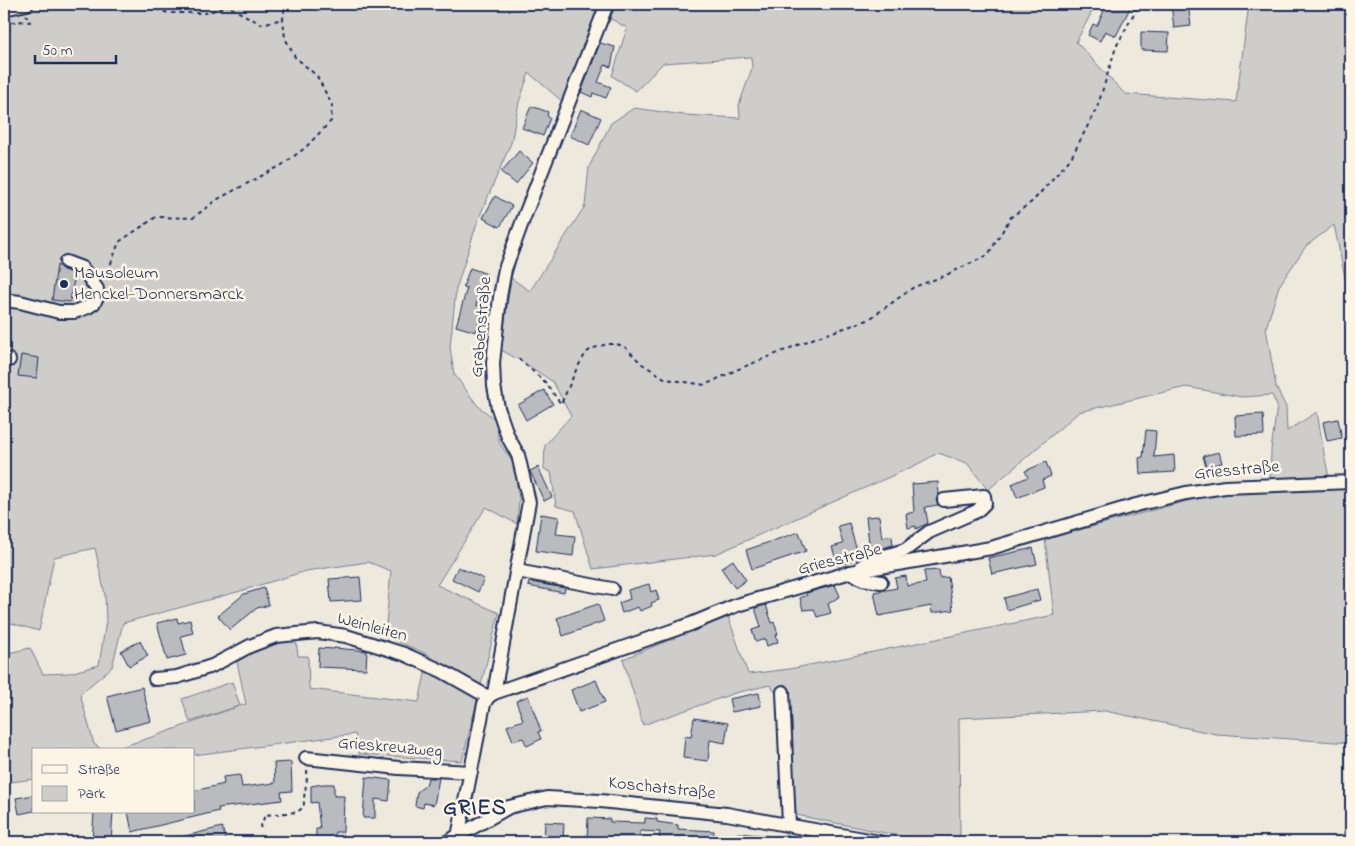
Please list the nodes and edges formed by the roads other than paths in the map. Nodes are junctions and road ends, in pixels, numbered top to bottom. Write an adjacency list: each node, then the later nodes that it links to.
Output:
1 (23, 4): 3 (street)
2 (607, 4): 8 (street, Grabenstraße)
3 (4, 9)
4 (66, 262): 5 (street)
5 (4, 300)
6 (1351, 482): 9 (street, Griesstraße)
7 (944, 500): 9 (street)
8 (517, 571): 11 (street); 14 (street, Grabenstraße)
9 (851, 572): 10 (street); 14 (street, Griesstraße)
10 (881, 582)
11 (612, 589)
12 (154, 679): 14 (street, Weinleiten)
13 (782, 692): 17 (street)
14 (491, 695): 16 (street)
15 (306, 758): 16 (street, Grieskreuzweg)
16 (471, 772): 19 (street)
17 (790, 824): 19 (street, Koschatstraße); 21 (street, Koschatstraße)
18 (1351, 836): 22 (street)
19 (458, 839): 20 (street, Koschatstraße)
20 (447, 842)
21 (880, 842)
22 (1350, 842)

